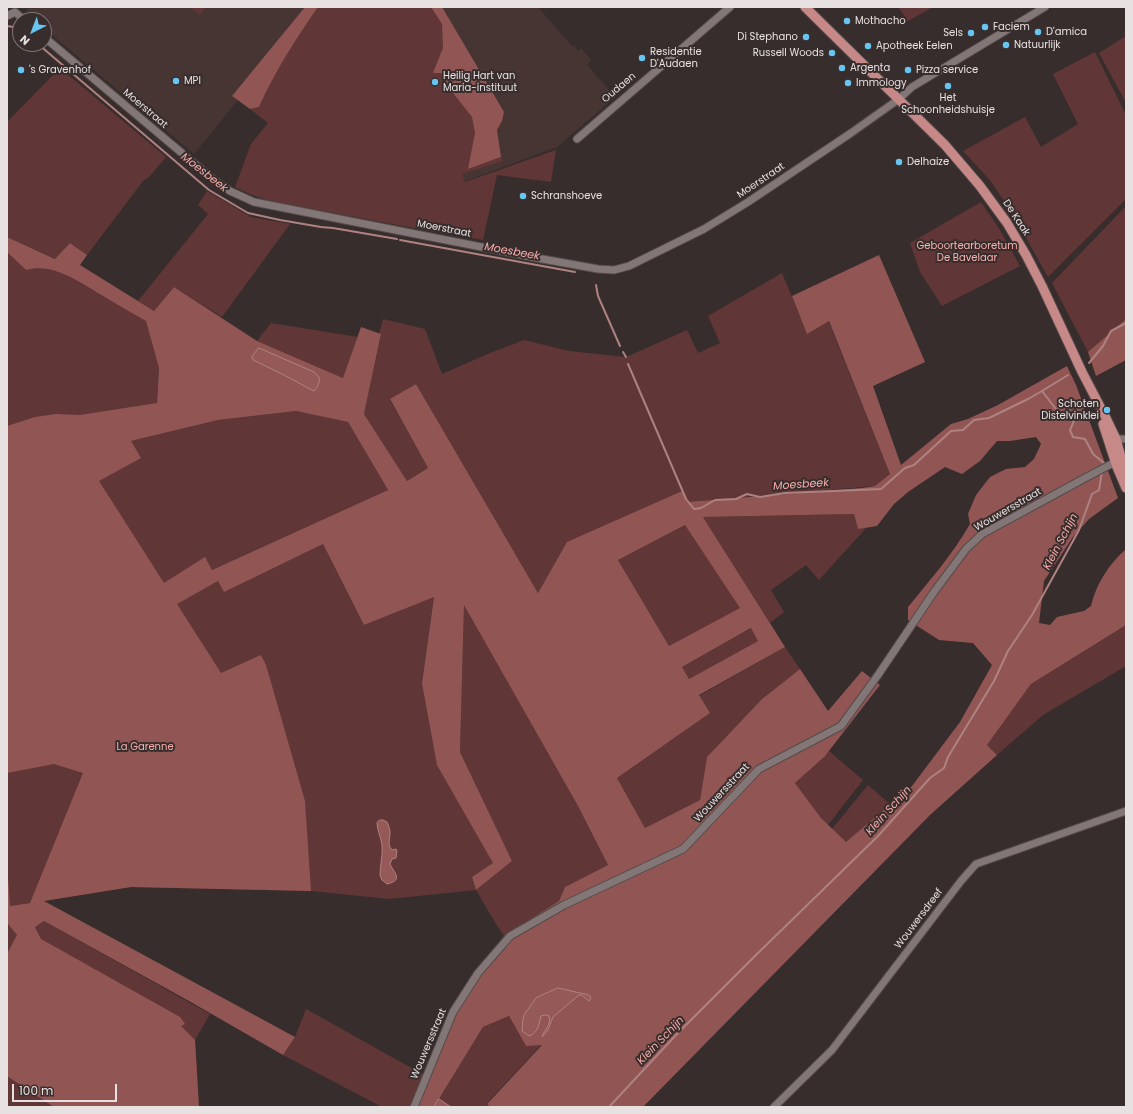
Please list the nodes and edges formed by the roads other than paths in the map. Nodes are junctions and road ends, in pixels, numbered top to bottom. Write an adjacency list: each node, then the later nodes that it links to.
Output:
1 (730, 7): 6 (street, Oudaen)
2 (805, 7): 5 (main road, De Kaak)
3 (1045, 7): 5 (street, Moerstraat)
4 (52, 44): 5 (street, Moerstraat)
5 (898, 99): 7 (main road, De Kaak)
6 (577, 139)
7 (1097, 403): 9 (main road); 10 (main road)
8 (1126, 439): 9 (street)
9 (1116, 440): 10 (main road)
10 (1119, 461): 11 (main road); 12 (main road); 14 (street, Wouwersstraat)
11 (1126, 475)
12 (1126, 488)
13 (1126, 811): 15 (street, Wouwersdreef)
14 (414, 1107)
15 (774, 1107)

